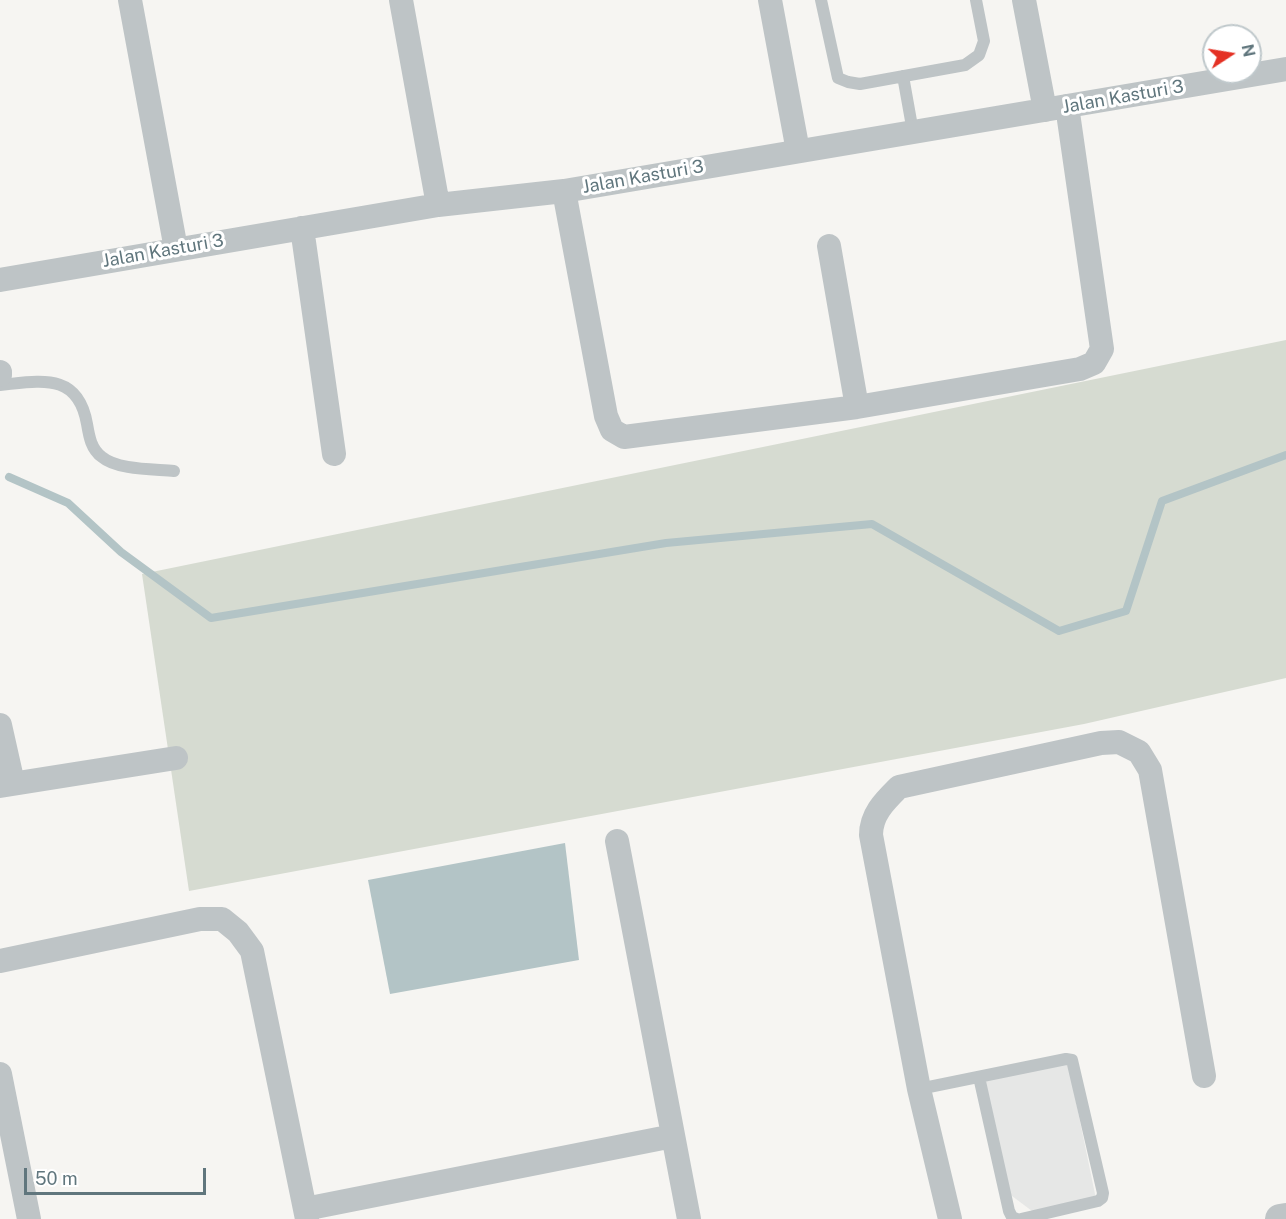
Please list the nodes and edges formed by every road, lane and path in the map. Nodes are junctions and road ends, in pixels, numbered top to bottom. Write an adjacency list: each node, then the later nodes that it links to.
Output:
1 (130, 0): 16 (street)
2 (401, 0): 13 (street)
3 (770, 0): 11 (street)
4 (820, 0): 8 (lane)
5 (976, 0): 8 (lane)
6 (1024, 0): 9 (street)
7 (1286, 69): 9 (street, Jalan Kasturi 3)
8 (903, 76): 10 (lane)
9 (1056, 108): 10 (street, Jalan Kasturi 3); 19 (street)
10 (913, 132): 11 (street, Jalan Kasturi 3)
11 (798, 151): 12 (street, Jalan Kasturi 3)
12 (564, 191): 13 (street, Jalan Kasturi 3); 19 (street)
13 (438, 205): 14 (street, Jalan Kasturi 3)
14 (302, 228): 16 (street, Jalan Kasturi 3); 20 (street)
15 (829, 246): 19 (street)
16 (176, 249): 17 (street, Jalan Kasturi 3)
17 (0, 280)
18 (0, 385): 21 (lane)
19 (857, 407)
20 (334, 454)
21 (174, 471)
22 (0, 725): 24 (street)
23 (176, 758): 24 (street)
24 (7, 784)
25 (617, 841): 31 (street)
26 (0, 961): 32 (street)
27 (0, 1074): 34 (street)
28 (1204, 1076): 30 (street)
29 (979, 1077): 30 (lane); 37 (lane); 37 (lane)
30 (920, 1089): 36 (street)
31 (673, 1136): 32 (street); 35 (street)
32 (306, 1214)
33 (1286, 1218): 38 (street)
34 (29, 1219)
35 (689, 1219)
36 (950, 1219)
37 (1019, 1219)
38 (1280, 1219)

